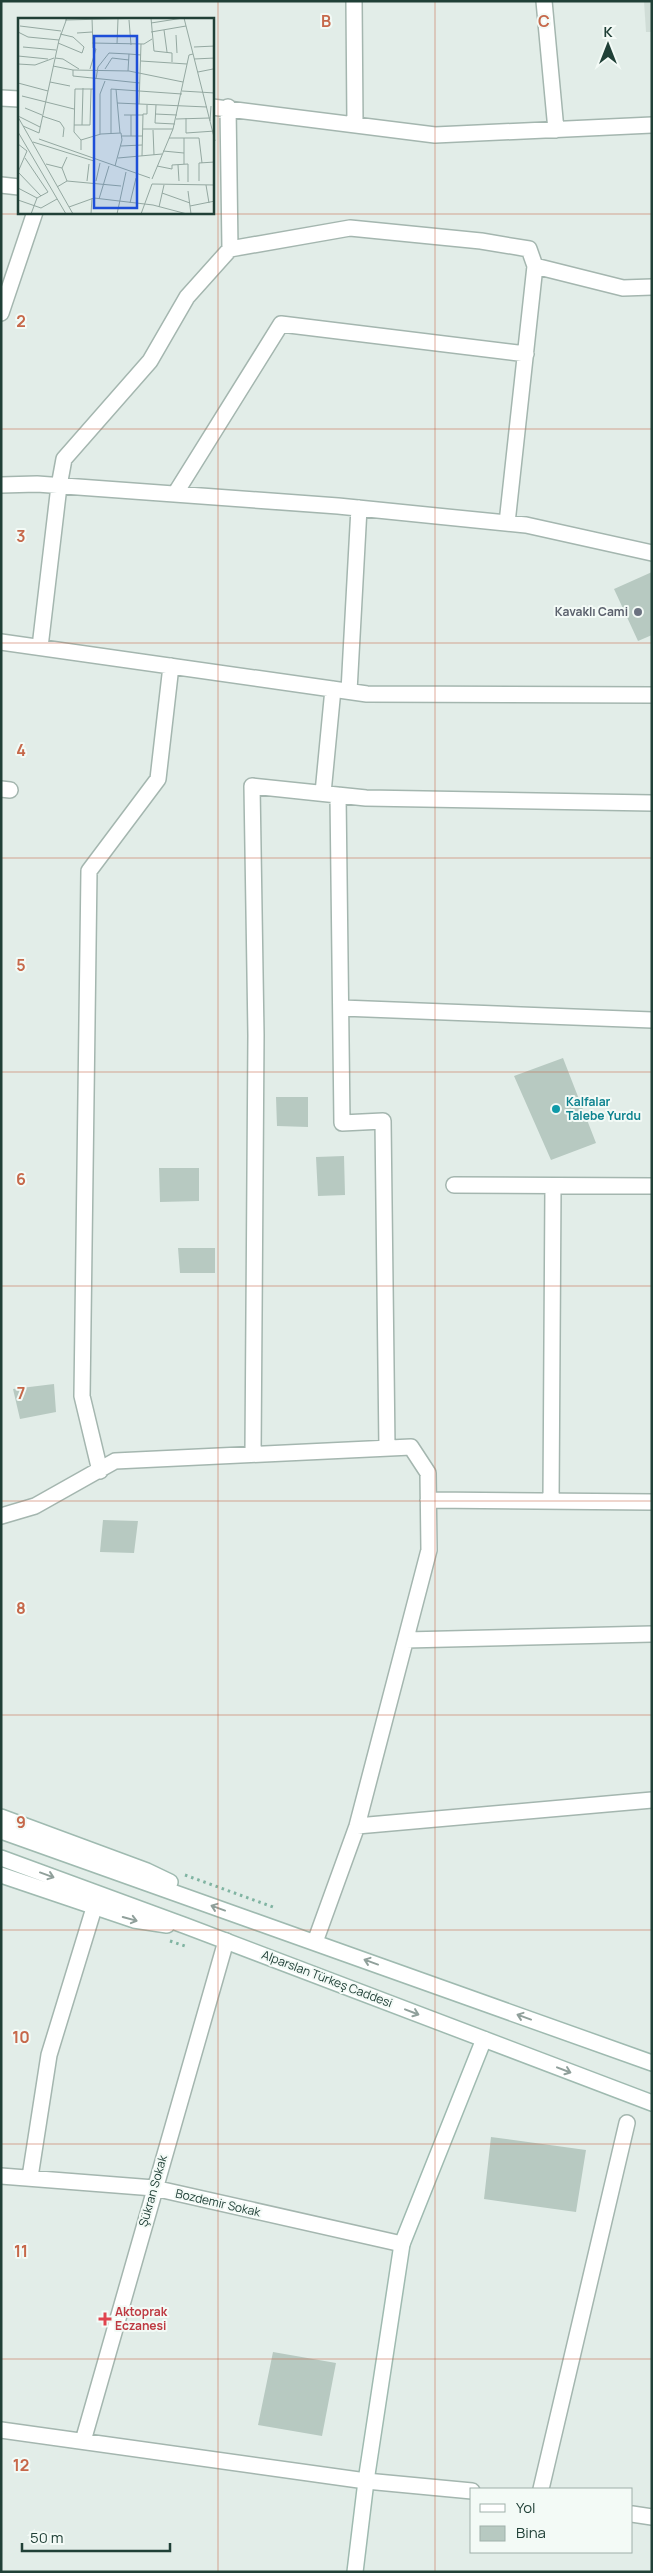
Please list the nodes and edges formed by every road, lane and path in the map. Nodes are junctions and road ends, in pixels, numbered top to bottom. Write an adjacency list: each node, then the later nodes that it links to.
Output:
1 (354, 1): 7 (street)
2 (544, 1): 9 (street)
3 (1, 98): 4 (street)
4 (18, 99)
5 (214, 106): 6 (street)
6 (228, 107): 7 (street); 13 (street)
7 (355, 124): 9 (street)
8 (652, 125): 9 (street)
9 (556, 130)
10 (1, 185): 11 (street)
11 (18, 187)
12 (34, 214): 16 (street)
13 (230, 250): 14 (street); 19 (street)
14 (535, 266): 15 (street); 17 (street)
15 (652, 287)
16 (1, 312)
17 (526, 354): 20 (street); 22 (street)
18 (1, 485): 19 (street)
19 (58, 486): 20 (street); 25 (street)
20 (175, 494): 21 (street)
21 (359, 508): 22 (street); 28 (street)
22 (508, 523): 23 (street)
23 (652, 553)
24 (1, 642): 25 (street)
25 (40, 647): 26 (street)
26 (171, 666): 27 (street); 39 (street)
27 (333, 689): 28 (street); 30 (street)
28 (349, 691): 29 (street)
29 (652, 695)
30 (331, 794): 31 (street); 32 (street); 38 (street)
31 (652, 803)
32 (342, 1008): 33 (street); 37 (street)
33 (652, 1020)
34 (454, 1185): 35 (street)
35 (553, 1186): 36 (street); 41 (street)
36 (652, 1186)
37 (387, 1448): 38 (street); 40 (street)
38 (254, 1454): 39 (street)
39 (100, 1470): 43 (street)
40 (428, 1500): 41 (street); 45 (street)
41 (552, 1501): 42 (street)
42 (652, 1502)
43 (1, 1516)
44 (652, 1634): 45 (street)
45 (406, 1640): 48 (street)
46 (652, 1800): 48 (street)
47 (1, 1817): 52 (street)
48 (357, 1826): 56 (street)
49 (1, 1830): 52 (street)
50 (1, 1858): 54 (street, Alparslan Türkeş Caddesi, one-way to 54)
51 (1, 1875): 53 (street)
52 (193, 1899): 56 (street, one-way to 52)
53 (94, 1908): 54 (street, one-way to 54); 62 (street)
54 (186, 1926): 55 (street, Alparslan Türkeş Caddesi)
55 (226, 1941): 57 (street, Alparslan Türkeş Caddesi, one-way to 57); 63 (street, Şükran Sokak)
56 (315, 1942): 58 (street, one-way to 56)
57 (484, 2039): 59 (street, Alparslan Türkeş Caddesi, one-way to 59); 64 (street)
58 (652, 2064)
59 (652, 2103)
60 (627, 2122): 68 (street)
61 (1, 2176): 62 (street, Bozdemir Sokak)
62 (30, 2177): 63 (street, Bozdemir Sokak)
63 (154, 2188): 64 (street, Bozdemir Sokak); 66 (street, Şükran Sokak)
64 (402, 2244): 67 (street)
65 (1, 2430): 66 (street)
66 (83, 2442): 67 (street)
67 (366, 2481): 69 (street); 72 (street)
68 (541, 2488)
69 (470, 2491)
70 (633, 2514): 71 (street)
71 (652, 2517)
72 (355, 2572)

